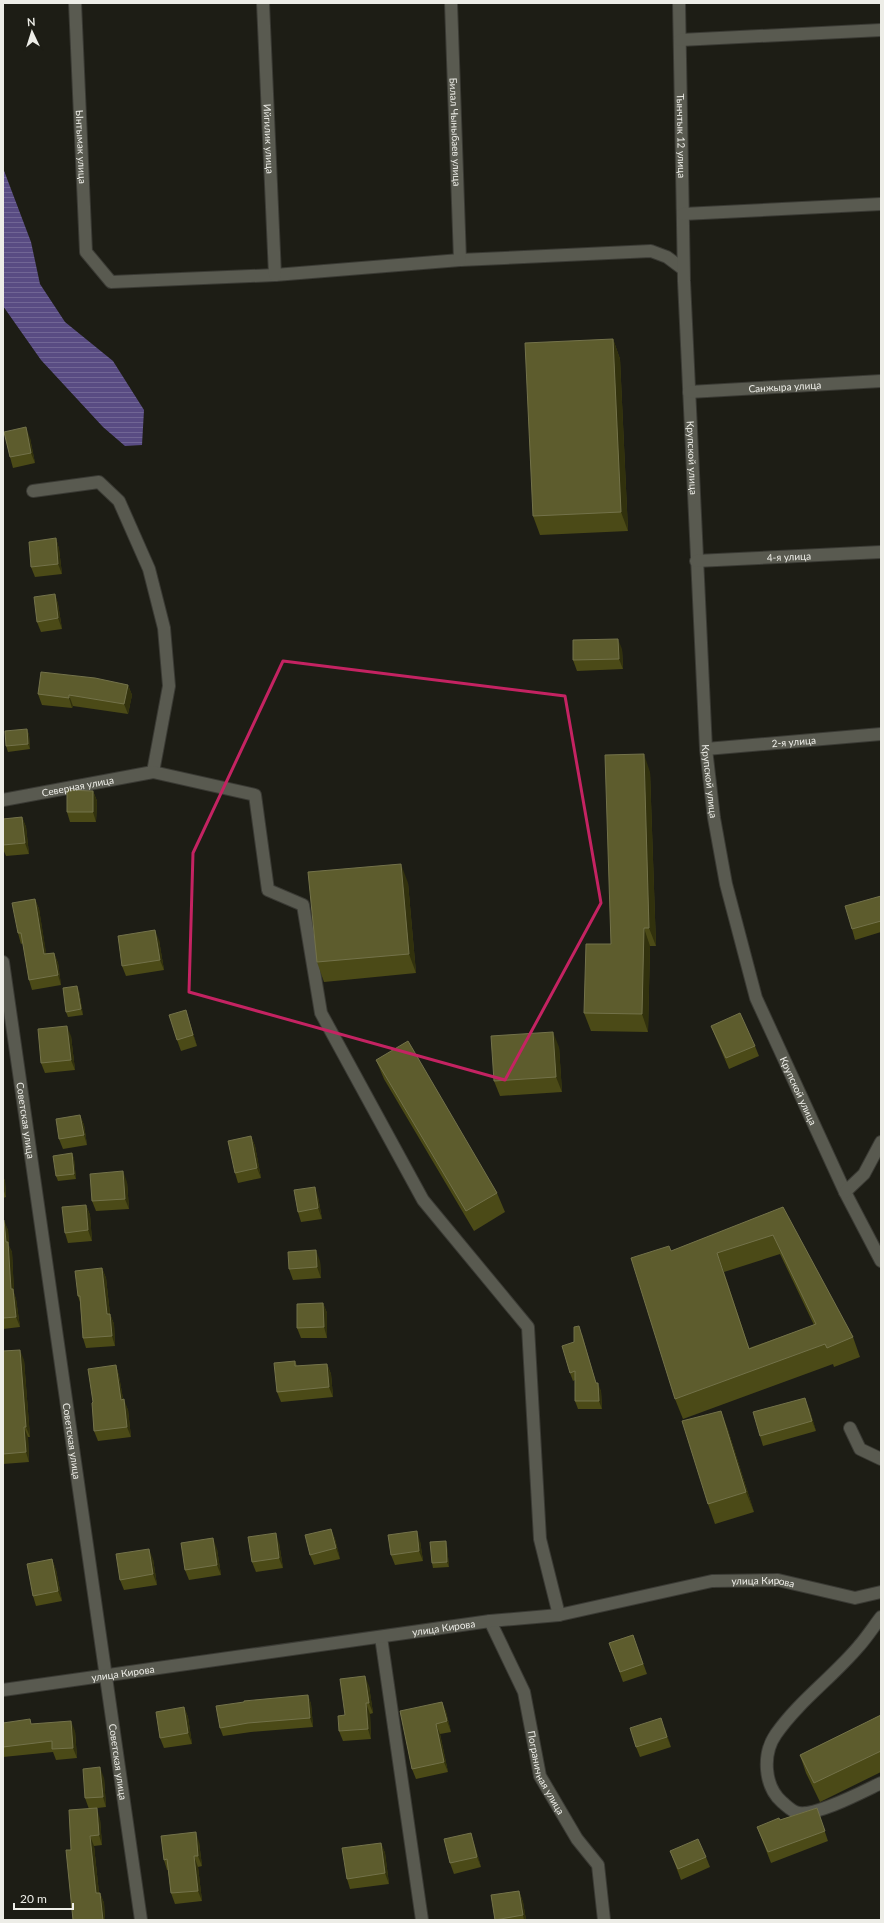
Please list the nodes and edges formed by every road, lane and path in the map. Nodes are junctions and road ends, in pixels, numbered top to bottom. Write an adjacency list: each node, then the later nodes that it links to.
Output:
1 (75, 3): 11 (street, Ынтымак улица)
2 (263, 3): 11 (street, Ийгилик улица)
3 (451, 3): 9 (street, Билал Чыныбаев улица)
4 (679, 3): 6 (street, Тынчтык 12 улица)
5 (881, 30): 6 (street)
6 (680, 40): 8 (street, Тынчтык 12 улица)
7 (881, 204): 8 (street)
8 (683, 214): 10 (street, Тынчтык 12 улица)
9 (460, 260): 10 (street); 11 (street)
10 (683, 269): 13 (street, Крупской улица)
11 (275, 275)
12 (881, 381): 13 (street, Санжыра улица)
13 (688, 392): 16 (street, Крупской улица)
14 (33, 491): 19 (street)
15 (881, 552): 16 (street, 4-я улица)
16 (696, 561): 18 (street, Крупской улица)
17 (881, 734): 18 (street, 2-я улица)
18 (706, 750): 23 (street, Крупской улица)
19 (153, 772): 20 (street, Северная улица); 28 (street)
20 (3, 800)
21 (3, 962): 32 (street, Советская улица)
22 (881, 1142): 23 (street)
23 (845, 1192): 24 (street, Крупской улица)
24 (881, 1261)
25 (850, 1428): 26 (street)
26 (881, 1459)
27 (881, 1592): 28 (street, улица Кирова)
28 (559, 1615): 30 (street, улица Кирова)
29 (881, 1617): 34 (street)
30 (490, 1621): 31 (street, улица Кирова); 37 (street, Пограничная улица)
31 (381, 1637): 32 (street, улица Кирова); 36 (street)
32 (105, 1676): 33 (street, улица Кирова); 35 (street, Советская улица)
33 (3, 1690)
34 (881, 1783)
35 (141, 1920)
36 (422, 1920)
37 (604, 1920)

